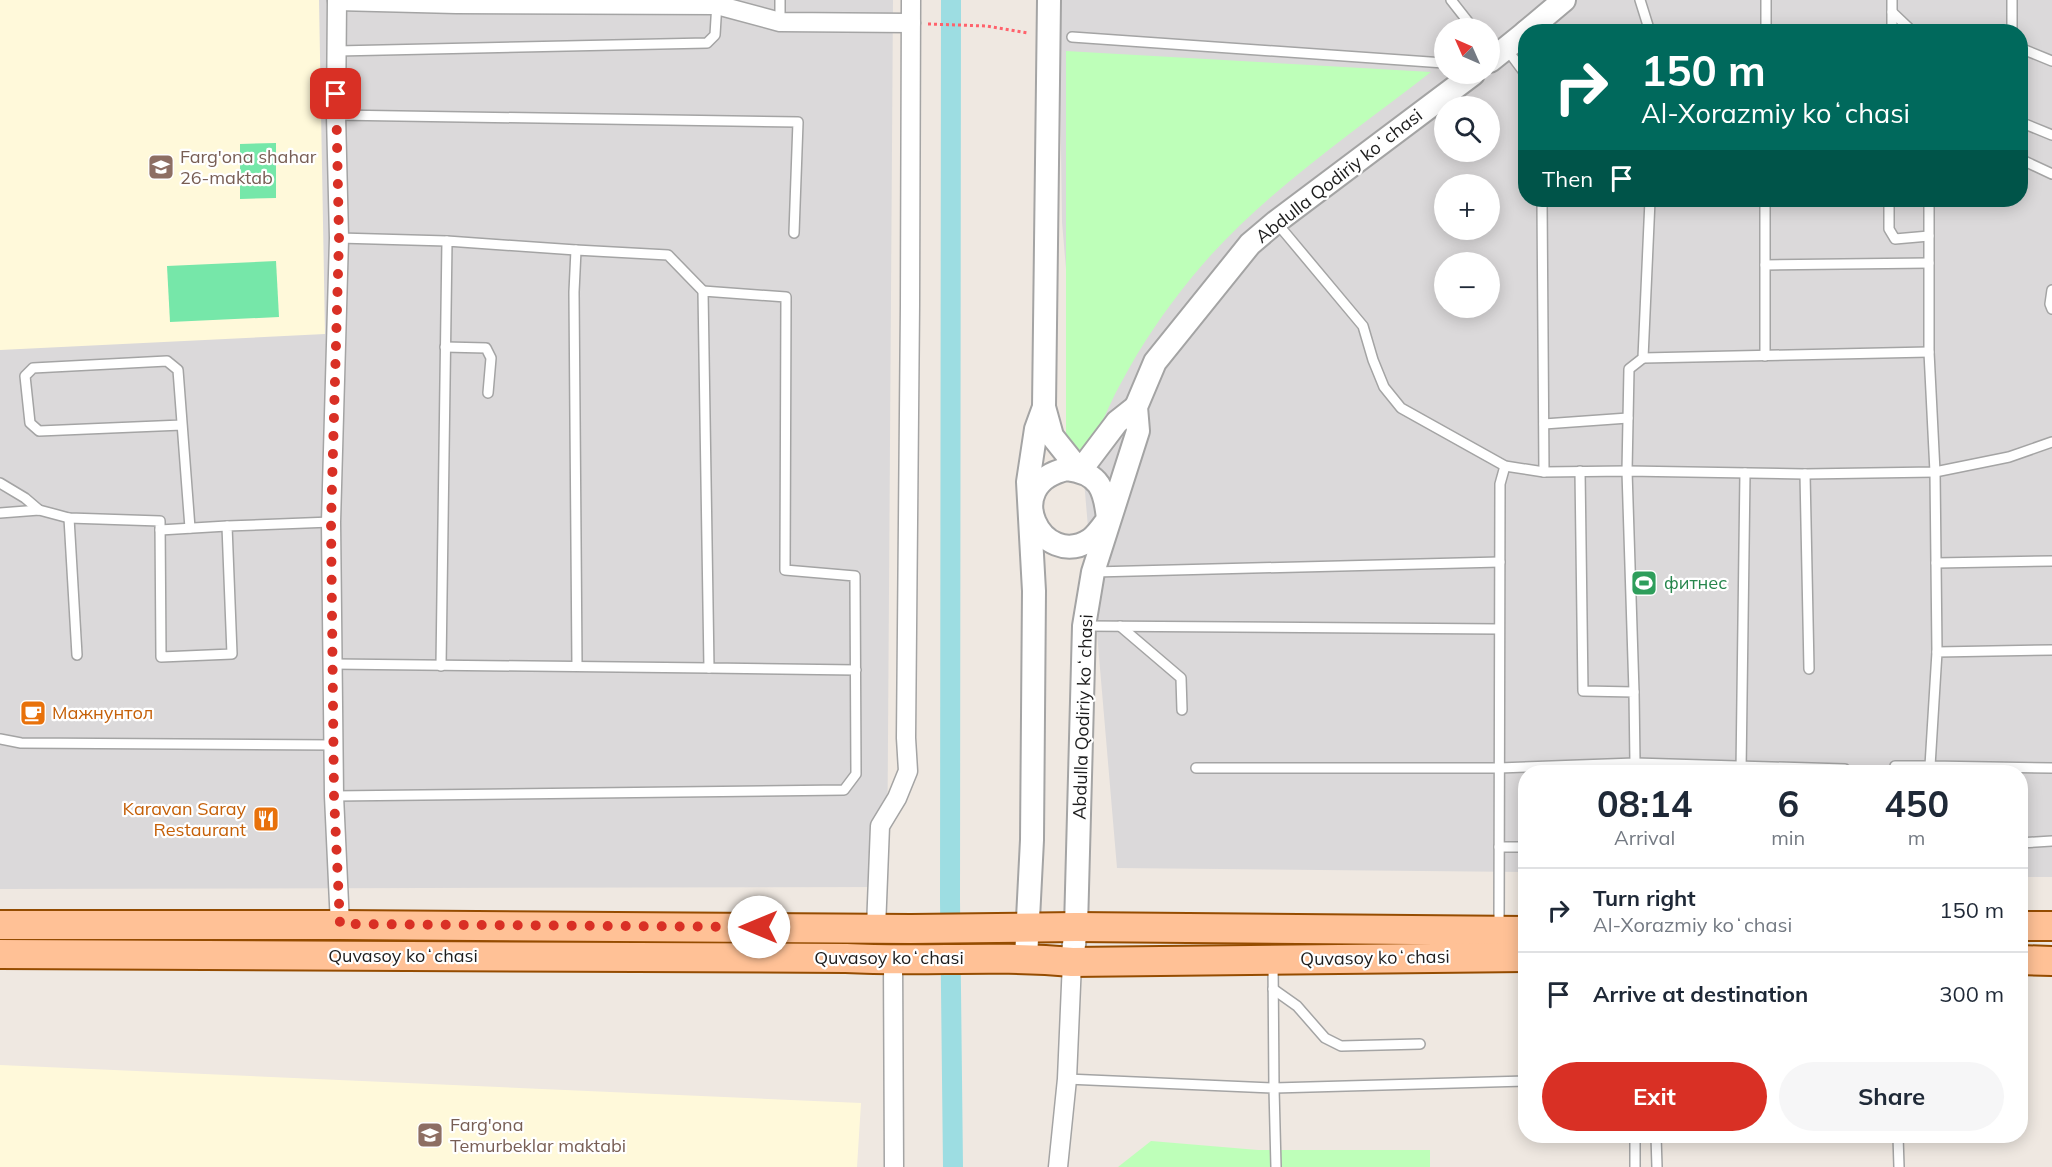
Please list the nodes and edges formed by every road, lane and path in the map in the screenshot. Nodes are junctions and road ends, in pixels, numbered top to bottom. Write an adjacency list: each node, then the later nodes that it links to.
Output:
1 (337, 0): 11 (street); 28 (street)
2 (780, 0): 16 (lane)
3 (911, 0): 17 (street)
4 (1049, 0): 61 (street)
5 (1451, 0): 15 (lane)
6 (1564, 0): 18 (street)
7 (1640, 0): 19 (lane)
8 (1766, 0): 20 (lane)
9 (1892, 0): 14 (lane)
10 (2012, 0): 23 (lane)
11 (455, 2): 12 (street)
12 (589, 2): 13 (street)
13 (717, 2): 16 (street); 28 (lane)
14 (1892, 12): 21 (lane); 22 (lane)
15 (1465, 18)
16 (780, 22): 17 (street)
17 (911, 23): 24 (path); 126 (street)
18 (1536, 24)
19 (1648, 24)
20 (1766, 24)
21 (1892, 24)
22 (1905, 24)
23 (2012, 24)
24 (987, 26)
25 (1072, 37): 32 (lane)
26 (1518, 38): 27 (street)
27 (1500, 50)
28 (337, 51): 35 (street)
29 (2028, 51): 31 (lane)
30 (1500, 57): 33 (lane)
31 (2052, 61)
32 (1434, 62)
33 (1518, 70)
34 (1460, 84): 45 (street, Abdulla Qodiriy koʻchasi)
35 (336, 115): 46 (lane); 48 (street)
36 (2028, 125): 37 (lane)
37 (2052, 135)
38 (2028, 163): 39 (lane)
39 (2052, 174)
40 (1542, 207): 64 (lane)
41 (1650, 207): 59 (lane)
42 (1766, 207): 52 (lane)
43 (1889, 207): 47 (lane)
44 (1929, 207): 47 (lane)
45 (1276, 222): 62 (street, Abdulla Qodiriy koʻchasi); 67 (lane)
46 (794, 233)
47 (1929, 236): 51 (lane)
48 (339, 238): 49 (lane); 81 (street)
49 (447, 241): 50 (lane); 56 (lane)
50 (576, 250): 54 (lane); 97 (lane)
51 (1929, 263): 52 (lane); 57 (lane)
52 (1765, 265): 58 (lane)
53 (2052, 290): 55 (lane)
54 (703, 291): 98 (lane); 100 (lane)
55 (2052, 309)
56 (446, 347): 60 (lane); 96 (lane)
57 (1929, 352): 58 (lane); 72 (lane)
58 (1765, 356): 59 (lane)
59 (1643, 358): 63 (lane)
60 (488, 393)
61 (1044, 407): 68 (street); 78 (street)
62 (1136, 407): 68 (street, Abdulla Qodiriy koʻchasi); 80 (street, Abdulla Qodiriy koʻchasi)
63 (1628, 418): 64 (lane); 70 (lane)
64 (1544, 424): 71 (lane)
65 (182, 425): 65 (lane); 83 (lane)
66 (2052, 442): 72 (lane)
67 (1504, 466): 71 (lane); 86 (lane)
68 (1080, 471): 78 (street); 80 (street)
69 (1580, 471): 70 (lane); 71 (lane); 101 (lane)
70 (1627, 471): 73 (lane); 101 (lane)
71 (1544, 472)
72 (1935, 472): 74 (lane); 87 (lane)
73 (1745, 473): 74 (lane); 108 (lane)
74 (1805, 474): 99 (lane)
75 (0, 483): 76 (lane)
76 (39, 510): 77 (lane); 79 (lane)
77 (0, 513)
78 (1031, 514): 80 (street); 124 (street)
79 (69, 518): 84 (lane); 94 (lane)
80 (1108, 519): 88 (street, Abdulla Qodiriy koʻchasi)
81 (331, 522): 82 (lane); 95 (street)
82 (227, 526): 83 (lane); 84 (lane)
83 (190, 528): 84 (lane)
84 (160, 530)
85 (2052, 561): 87 (lane)
86 (1500, 562): 88 (lane); 91 (lane)
87 (1936, 563): 93 (lane)
88 (1093, 572): 89 (street, Abdulla Qodiriy koʻchasi)
89 (1084, 626): 90 (lane); 125 (street, Abdulla Qodiriy koʻchasi)
90 (1120, 626): 91 (lane); 102 (lane)
91 (1499, 629): 112 (lane)
92 (2052, 650): 93 (lane)
93 (1937, 652): 109 (lane)
94 (77, 655)
95 (333, 664): 96 (lane); 104 (street)
96 (441, 666): 97 (lane)
97 (577, 666): 98 (lane)
98 (709, 668): 100 (lane)
99 (1809, 669)
100 (856, 670): 115 (lane)
101 (1634, 692): 105 (lane)
102 (1182, 710)
103 (0, 739): 104 (lane)
104 (334, 745): 115 (street)
105 (1635, 763): 106 (lane); 107 (lane)
106 (1581, 765)
107 (1665, 765)
108 (1741, 765)
109 (1930, 765)
110 (1518, 767): 112 (lane)
111 (1196, 768): 112 (lane)
112 (1499, 768): 118 (lane)
113 (2028, 768): 114 (lane)
114 (2052, 768)
115 (334, 796): 120 (street)
116 (2052, 842): 117 (lane)
117 (2028, 843)
118 (1499, 847): 119 (lane); 127 (lane)
119 (1518, 847)
120 (340, 924): 121 (main road, Quvasoy koʻchasi); 126 (main road, Quvasoy koʻchasi)
121 (0, 925)
122 (2028, 926): 123 (main road)
123 (2052, 926)
124 (1027, 927): 125 (main road, Quvasoy koʻchasi); 126 (main road, Quvasoy koʻchasi); 130 (street)
125 (1076, 927): 127 (main road, Quvasoy koʻchasi); 135 (street, Abdulla Qodiriy koʻchasi)
126 (890, 928)
127 (1512, 931)
128 (0, 954): 131 (main road, Quvasoy koʻchasi)
129 (1518, 957): 132 (main road, Quvasoy koʻchasi)
130 (1026, 958): 131 (main road, Quvasoy koʻchasi); 135 (main road, Quvasoy koʻchasi)
131 (902, 959): 144 (street)
132 (1273, 960): 135 (main road, Quvasoy koʻchasi); 136 (lane)
133 (2028, 960): 134 (main road)
134 (2052, 961)
135 (1072, 962): 138 (street)
136 (1273, 989): 137 (lane); 140 (lane)
137 (1420, 1044)
138 (1067, 1079): 140 (lane); 145 (street)
139 (1518, 1081): 140 (lane)
140 (1274, 1088): 146 (lane)
141 (1635, 1143): 147 (lane)
142 (1656, 1143): 148 (lane)
143 (1898, 1143): 149 (lane)
144 (894, 1167)
145 (1058, 1167)
146 (1276, 1167)
147 (1635, 1167)
148 (1657, 1167)
149 (1899, 1167)

